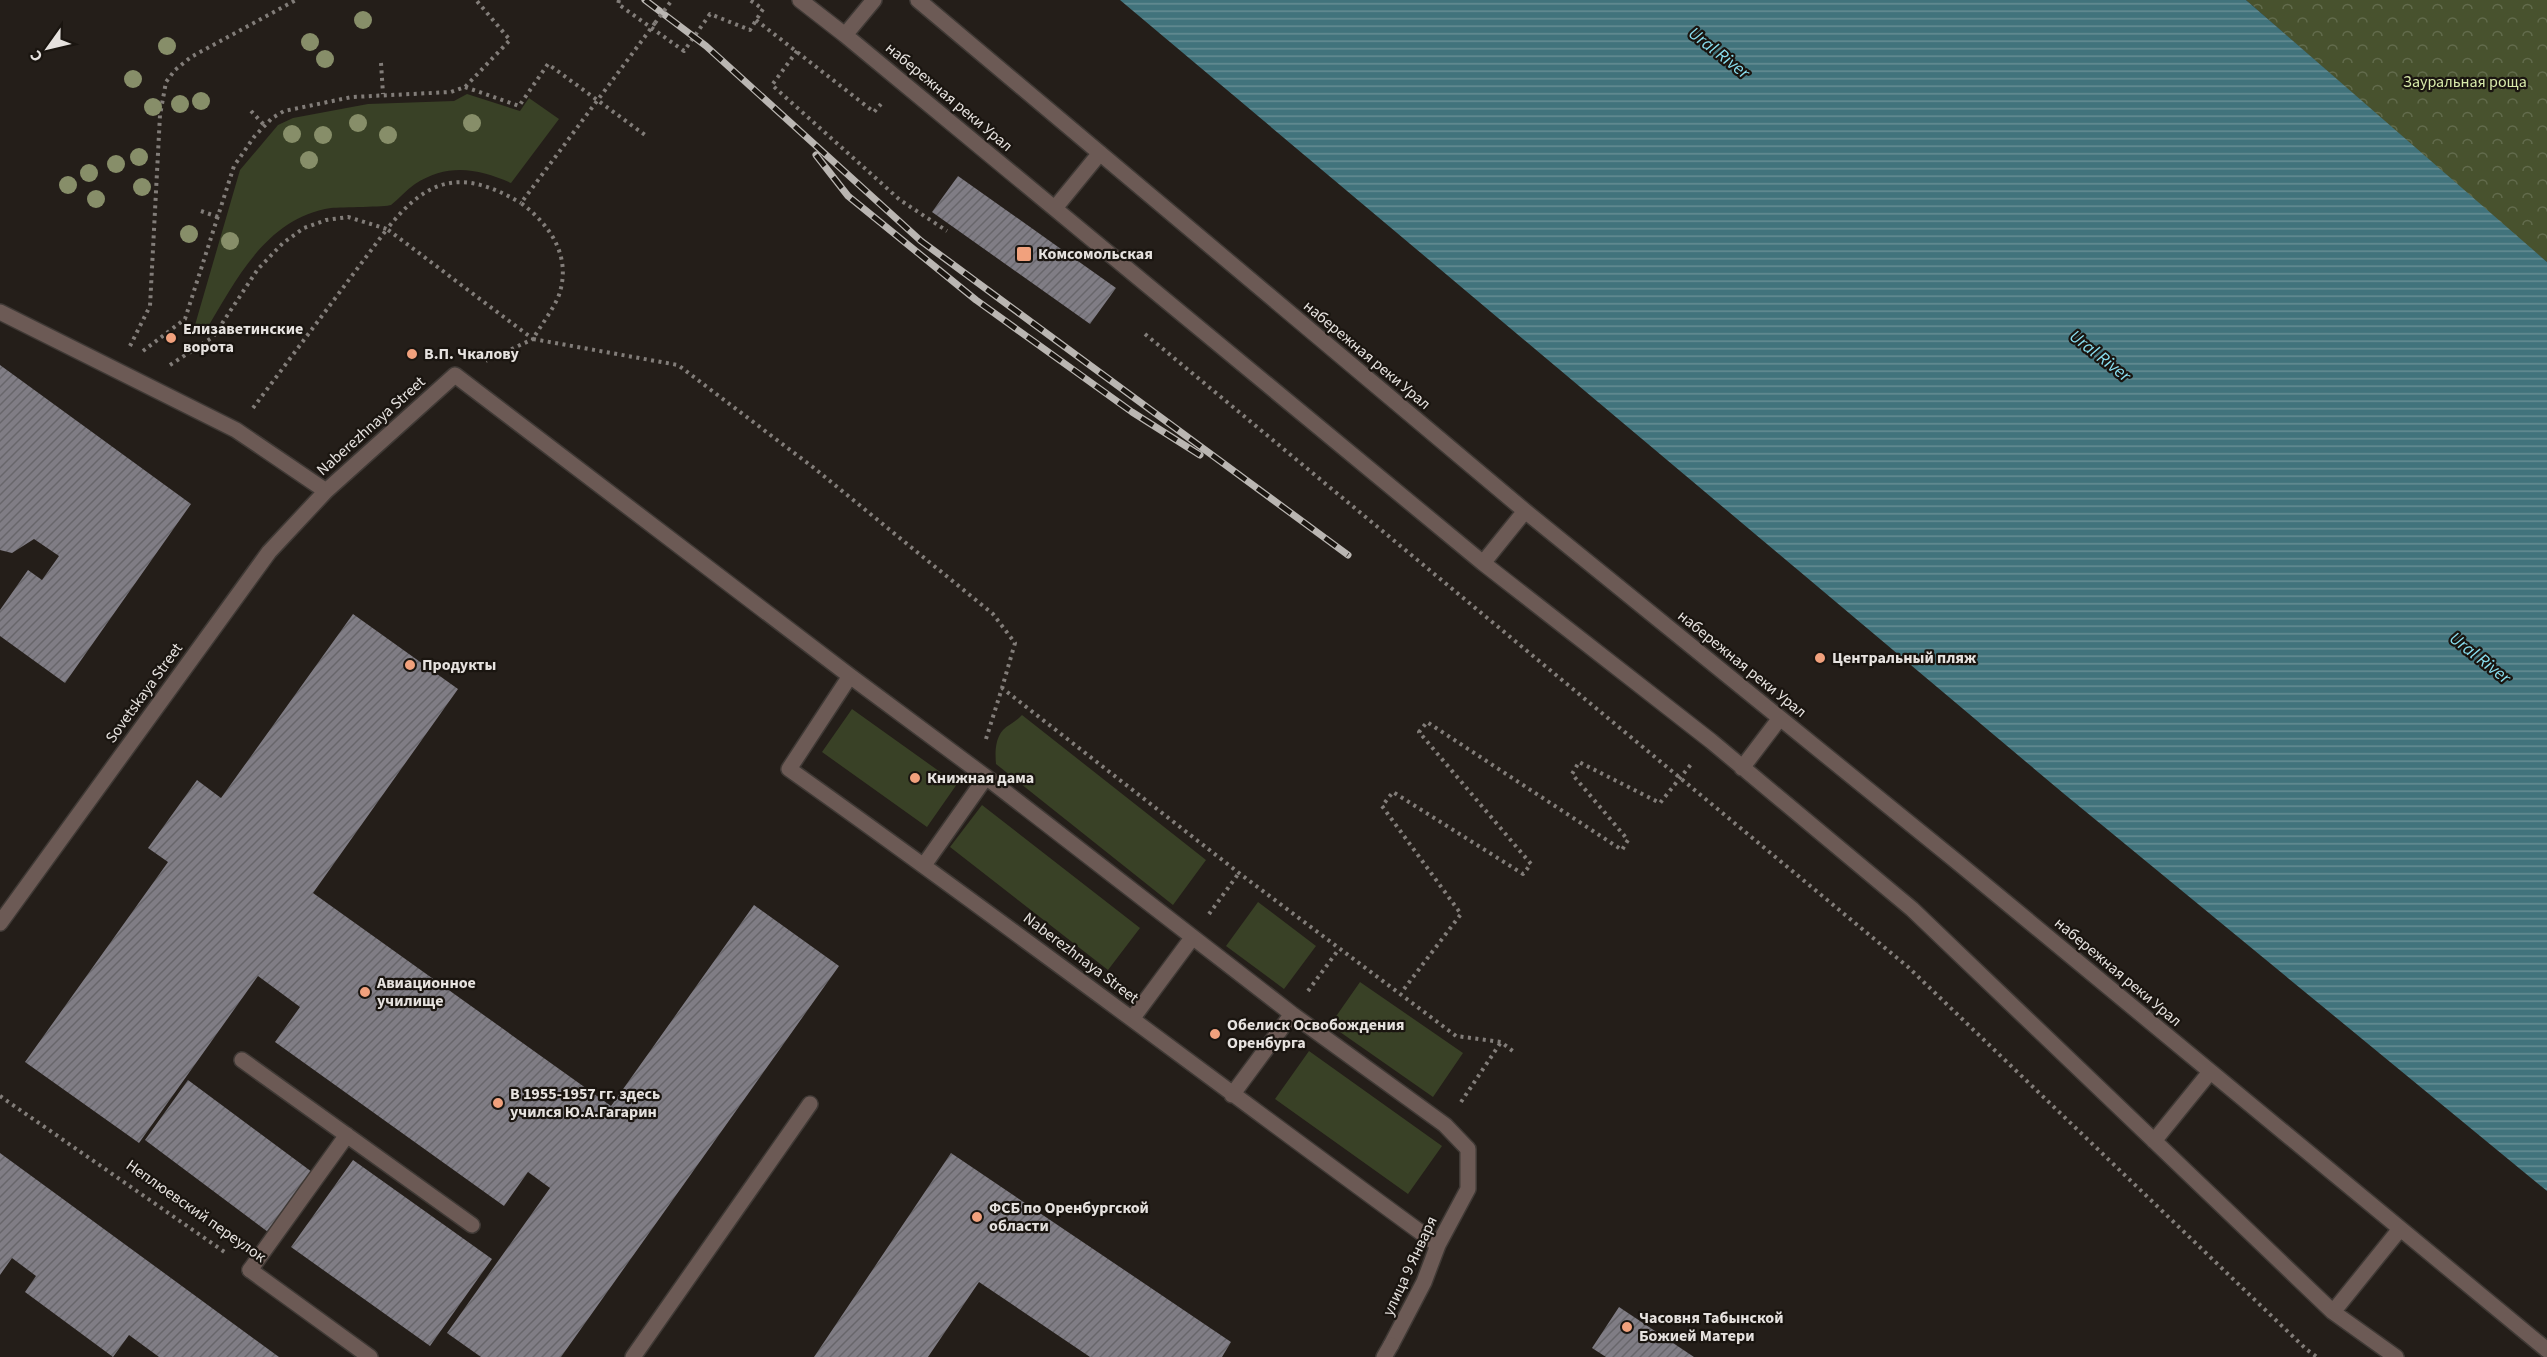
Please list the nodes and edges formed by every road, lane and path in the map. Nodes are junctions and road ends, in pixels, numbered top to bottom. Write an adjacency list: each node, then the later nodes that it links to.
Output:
1 (296, 0): 31 (path)
2 (476, 0): 14 (path)
3 (619, 0): 10 (path)
4 (672, 0): 10 (path, bridge)
5 (750, 0): 9 (path)
6 (800, 0): 11 (street, набережная реки Урал)
7 (874, 0): 11 (street)
8 (918, 0): 21 (street, набережная реки Урал)
9 (756, 20): 10 (path); 12 (path)
10 (652, 28): 17 (path)
11 (845, 35): 23 (street, набережная реки Урал)
12 (797, 51): 15 (path); 27 (path)
13 (381, 63): 16 (path)
14 (465, 87): 16 (path); 17 (path)
15 (848, 92)
16 (383, 94): 19 (path)
17 (597, 100): 20 (path); 22 (path)
18 (251, 111): 19 (path)
19 (265, 126): 25 (path)
20 (645, 135)
21 (1100, 153): 23 (street); 36 (street, набережная реки Урал)
22 (521, 203): 26 (path); 30 (path)
23 (1055, 208): 37 (street, набережная реки Урал)
24 (201, 211): 25 (path)
25 (218, 217): 31 (path)
26 (387, 229): 30 (path); 33 (path); 34 (path)
27 (947, 231)
28 (0, 312): 31 (street, Naberezhnaya Street)
29 (1145, 334): 44 (path)
30 (533, 339): 32 (path); 39 (path)
31 (117, 370): 33 (street, Naberezhnaya Street)
32 (455, 375): 35 (street, Naberezhnaya Street); 38 (street)
33 (143, 383): 34 (street, Naberezhnaya Street)
34 (236, 430): 35 (street, Naberezhnaya Street)
35 (326, 491): 47 (street, Sovetskaya Street)
36 (1525, 511): 37 (street); 40 (street, набережная реки Урал)
37 (1483, 563): 41 (street, набережная реки Урал)
38 (850, 676): 43 (street); 45 (street, Naberezhnaya Street)
39 (1002, 688): 43 (path); 46 (path)
40 (1780, 718): 42 (street); 56 (street, набережная реки Урал)
41 (1711, 741): 42 (street, набережная реки Урал); 44 (path)
42 (1742, 768): 62 (street, набережная реки Урал)
43 (986, 777): 45 (street); 48 (street)
44 (1679, 778): 50 (path); 72 (path)
45 (924, 865): 52 (street, Naberezhnaya Street)
46 (1239, 873): 48 (path); 49 (path)
47 (0, 923)
48 (1192, 938): 51 (street); 52 (street)
49 (1339, 949): 51 (path); 53 (path)
50 (1404, 989)
51 (1292, 1014): 57 (street); 60 (street)
52 (1132, 1019): 57 (street, Naberezhnaya Street)
53 (1501, 1042): 54 (path); 60 (path)
54 (1514, 1052)
55 (242, 1060): 61 (street)
56 (2210, 1072): 62 (street); 64 (street, набережная реки Урал)
57 (1232, 1095): 65 (street, Naberezhnaya Street)
58 (0, 1096): 66 (path, Неплюевский переулок)
59 (810, 1104): 71 (street)
60 (1445, 1125): 65 (street, улица 9 Января)
61 (346, 1135): 63 (street); 66 (street)
62 (2154, 1141): 67 (street, набережная реки Урал)
63 (472, 1225)
64 (2400, 1229): 67 (street); 68 (street, набережная реки Урал)
65 (1438, 1245): 69 (street, улица 9 Января)
66 (250, 1270): 70 (street, Неплюевский переулок)
67 (2333, 1312): 73 (street, набережная реки Урал)
68 (2547, 1350)
69 (1388, 1351)
70 (370, 1357)
71 (633, 1357)
72 (2317, 1357)
73 (2396, 1357)

